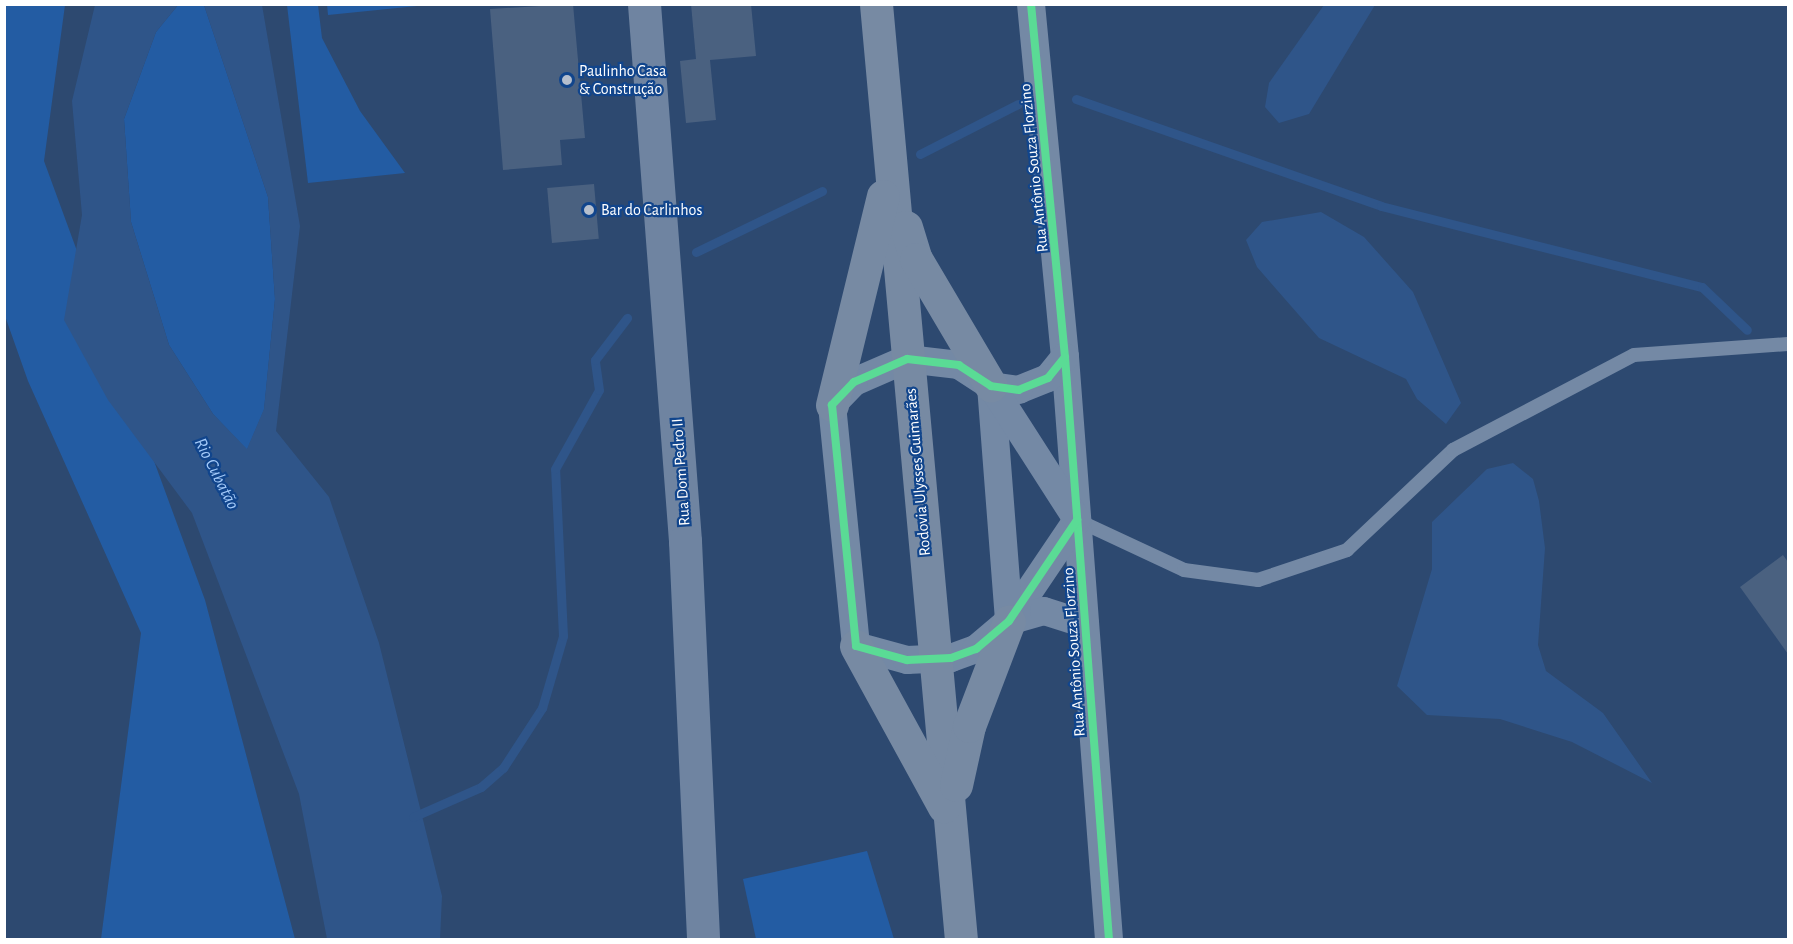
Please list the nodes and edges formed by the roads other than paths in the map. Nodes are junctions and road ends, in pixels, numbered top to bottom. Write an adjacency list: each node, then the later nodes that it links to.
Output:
1 (644, 4): 16 (main road, Rua Dom Pedro II)
2 (876, 4): 4 (highway, Rodovia Ulysses Guimarães)
3 (1031, 4): 6 (street, Rua Antônio Souza Florzino)
4 (890, 168): 7 (highway, Rodovia Ulysses Guimarães); 8 (highway); 9 (highway)
5 (1788, 344): 10 (lane)
6 (1065, 357): 8 (street); 10 (street, Rua Antônio Souza Florzino)
7 (907, 358): 8 (street); 9 (street); 14 (highway, Rodovia Ulysses Guimarães)
8 (991, 386): 10 (street); 11 (street)
9 (832, 405): 13 (street)
10 (1077, 520): 11 (street); 12 (street, Rua Antônio Souza Florzino)
11 (1009, 621): 12 (street); 14 (street); 15 (highway)
12 (1085, 624): 18 (street, Rua Antônio Souza Florzino)
13 (856, 646): 14 (street); 15 (highway)
14 (935, 661): 15 (highway, Rodovia Ulysses Guimarães)
15 (950, 816): 17 (highway, Rodovia Ulysses Guimarães)
16 (703, 939)
17 (961, 939)
18 (1109, 939)

